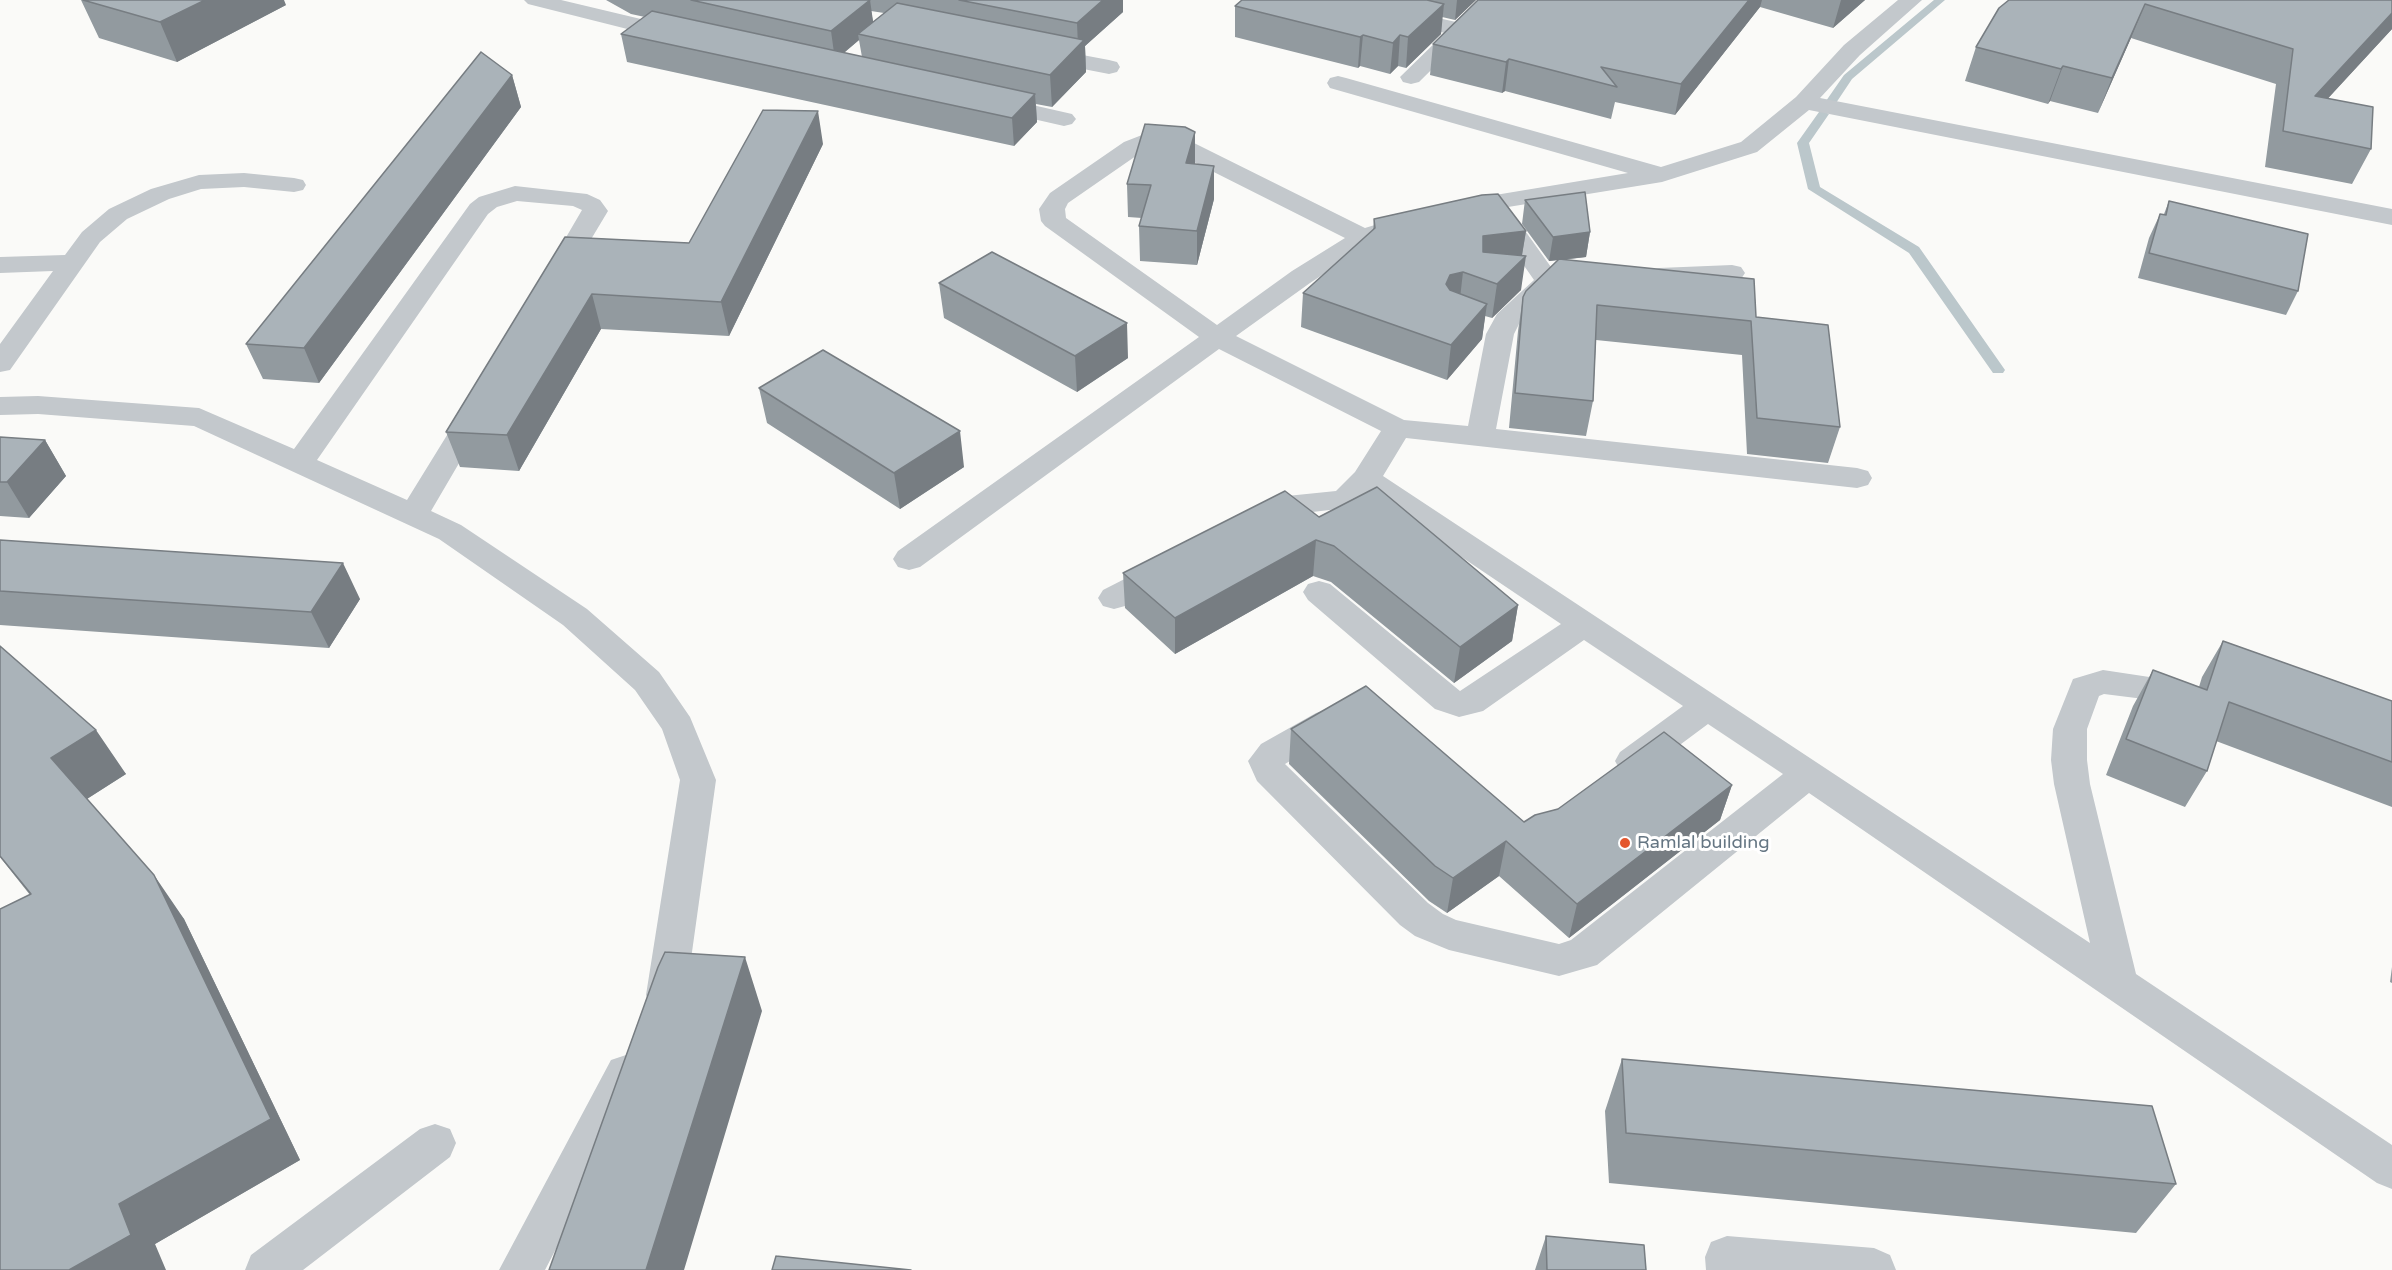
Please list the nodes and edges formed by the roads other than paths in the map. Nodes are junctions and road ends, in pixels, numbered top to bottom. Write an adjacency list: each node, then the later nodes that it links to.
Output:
1 (535, 0): 6 (street)
2 (1331, 0): 5 (street)
3 (1491, 0): 5 (street)
4 (1911, 0): 12 (street)
5 (1461, 30): 9 (street)
6 (702, 40)
7 (1019, 50): 8 (street)
8 (1109, 67)
9 (1411, 77)
10 (1338, 83): 14 (street)
11 (975, 100): 13 (street)
12 (1804, 102): 14 (street); 18 (street)
13 (1064, 119)
14 (1662, 175): 16 (street)
15 (294, 185): 21 (street)
16 (1491, 203): 17 (street); 31 (street)
17 (1437, 211)
18 (2392, 217)
19 (1405, 222): 20 (street)
20 (1363, 237): 26 (street); 26 (street)
21 (73, 263): 22 (street); 27 (street)
22 (0, 265)
23 (1732, 273): 24 (street)
24 (1640, 277)
25 (547, 292): 32 (street)
26 (1216, 337): 30 (street); 37 (street)
27 (0, 364)
28 (486, 394): 35 (street)
29 (0, 406): 32 (street)
30 (1398, 428): 31 (street); 34 (street)
31 (1480, 438): 33 (street)
32 (298, 464): 35 (street)
33 (1857, 478)
34 (1366, 479): 36 (street); 41 (street)
35 (413, 516): 51 (street)
36 (1237, 534)
37 (909, 559)
38 (1186, 561): 40 (street)
39 (1319, 592): 41 (street)
40 (1114, 598)
41 (1584, 624): 43 (street)
42 (2144, 687): 47 (street)
43 (1708, 706): 45 (street); 46 (street)
44 (1353, 708): 45 (street)
45 (1809, 774): 47 (street)
46 (1602, 784)
47 (2119, 986): 49 (street)
48 (435, 1143): 50 (street)
49 (2392, 1169)
50 (267, 1270)
51 (521, 1270)
52 (1728, 1270): 53 (street)
53 (1874, 1270)

